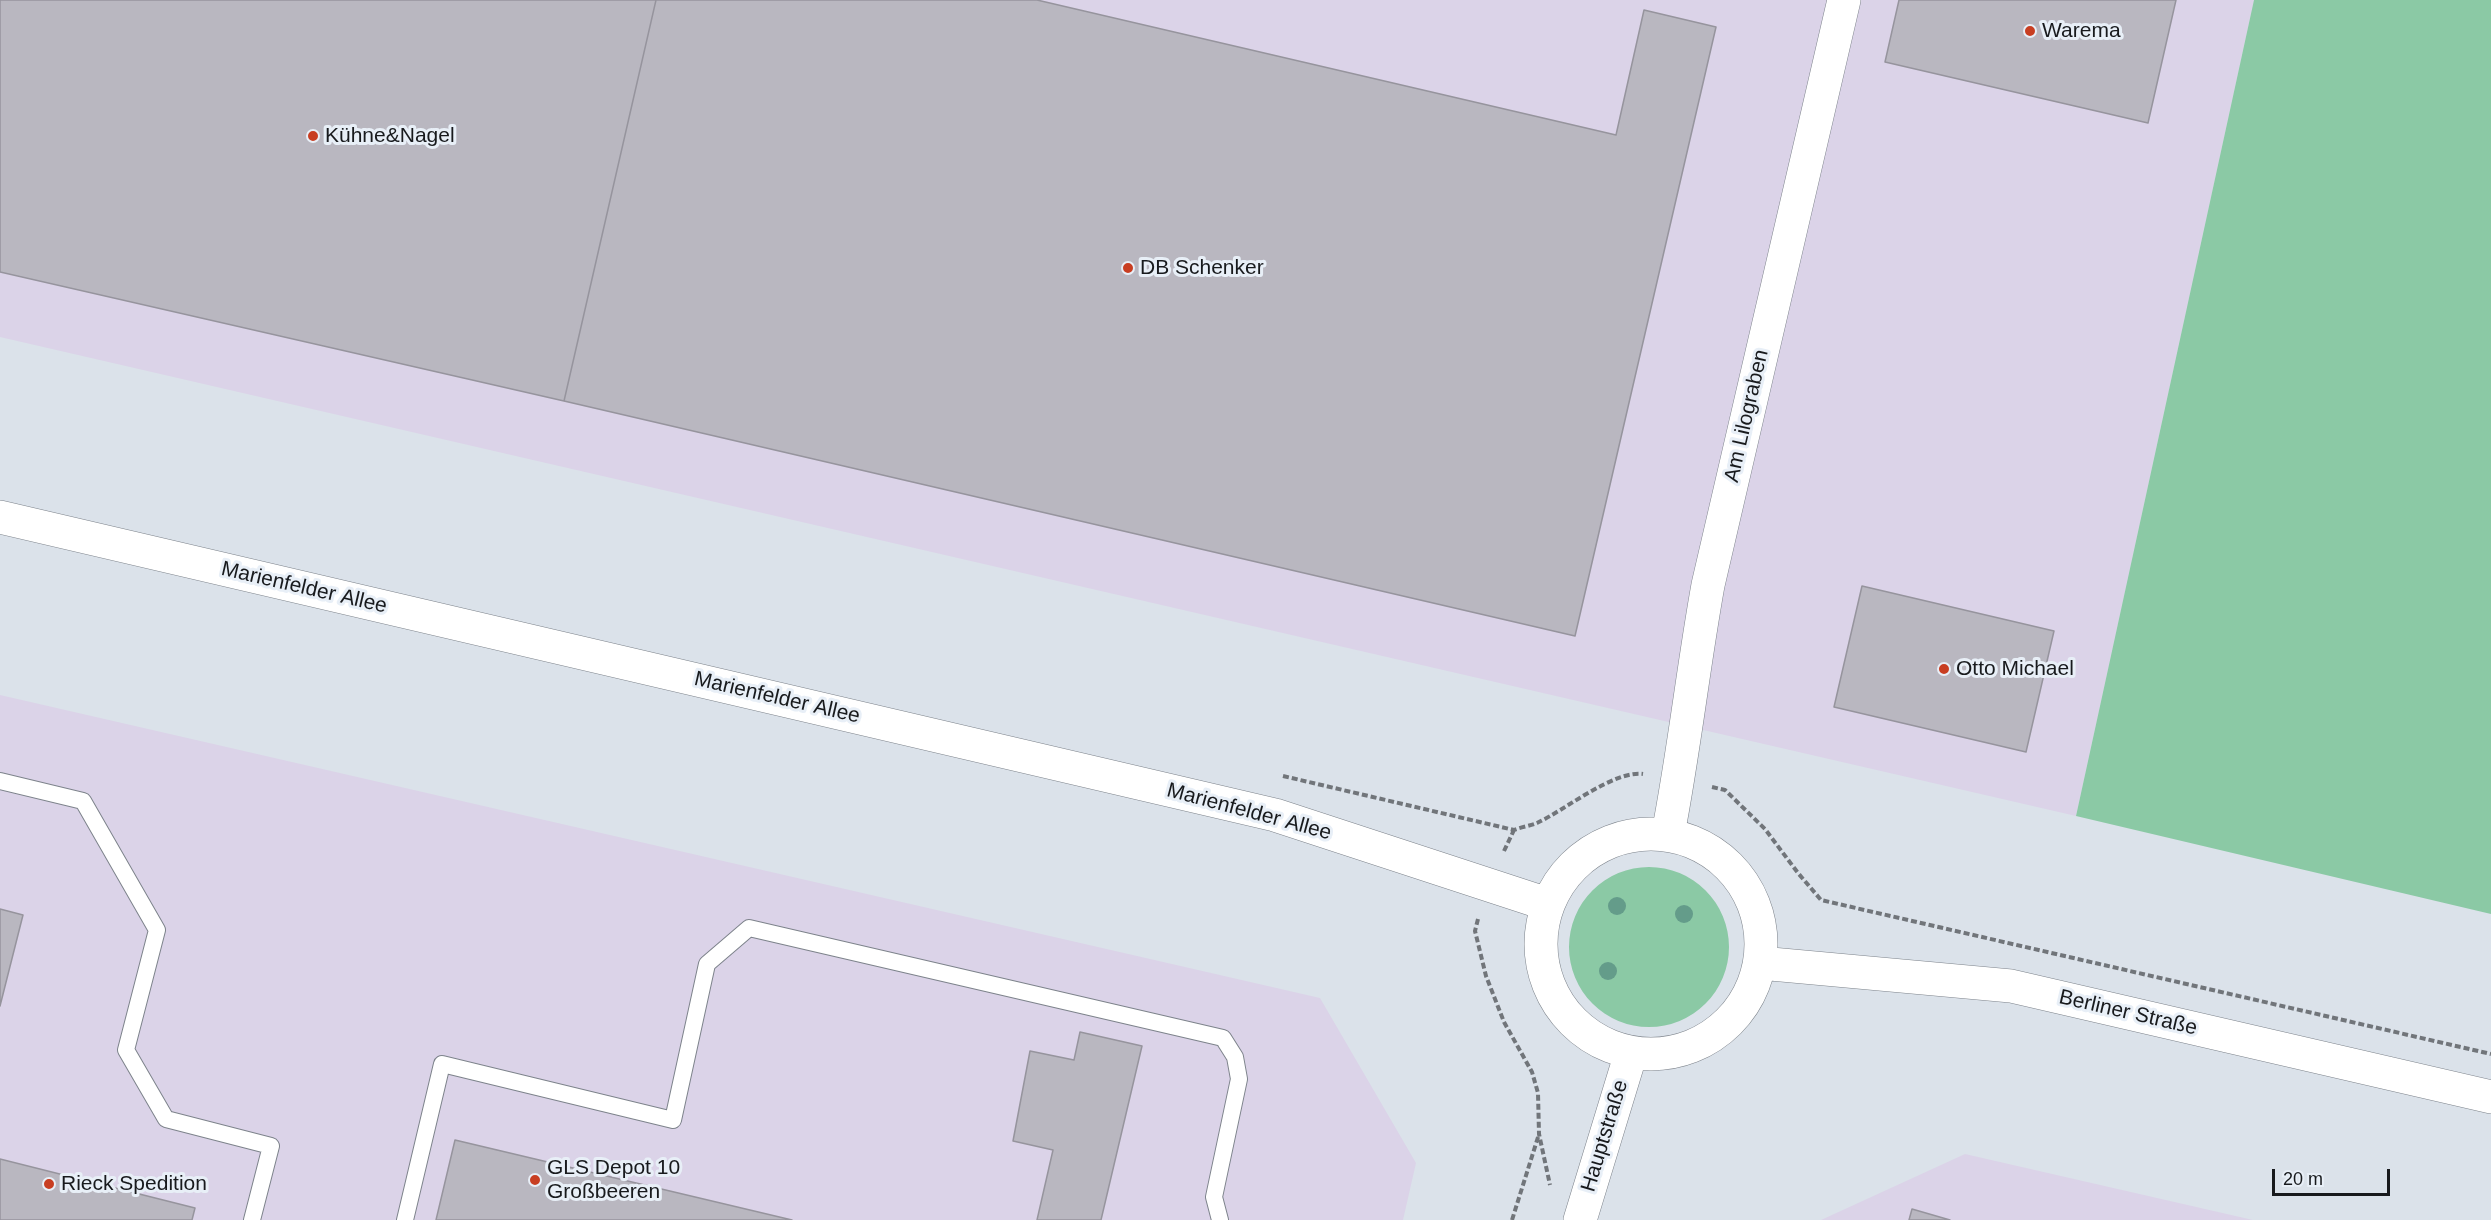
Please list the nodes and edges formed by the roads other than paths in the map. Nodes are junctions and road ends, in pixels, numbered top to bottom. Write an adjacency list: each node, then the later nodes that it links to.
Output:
1 (1844, 0): 4 (street, Am Lilograben)
2 (0, 517): 5 (street, Marienfelder Allee)
3 (0, 781): 9 (lane)
4 (1668, 834): 5 (street); 6 (street)
5 (1547, 904): 7 (street)
6 (1760, 963): 7 (street); 8 (street, Berliner Straße)
7 (1630, 1053): 12 (street, Hauptstraße)
8 (2491, 1097)
9 (252, 1220)
10 (405, 1220): 11 (lane)
11 (1220, 1220)
12 (1580, 1220)

